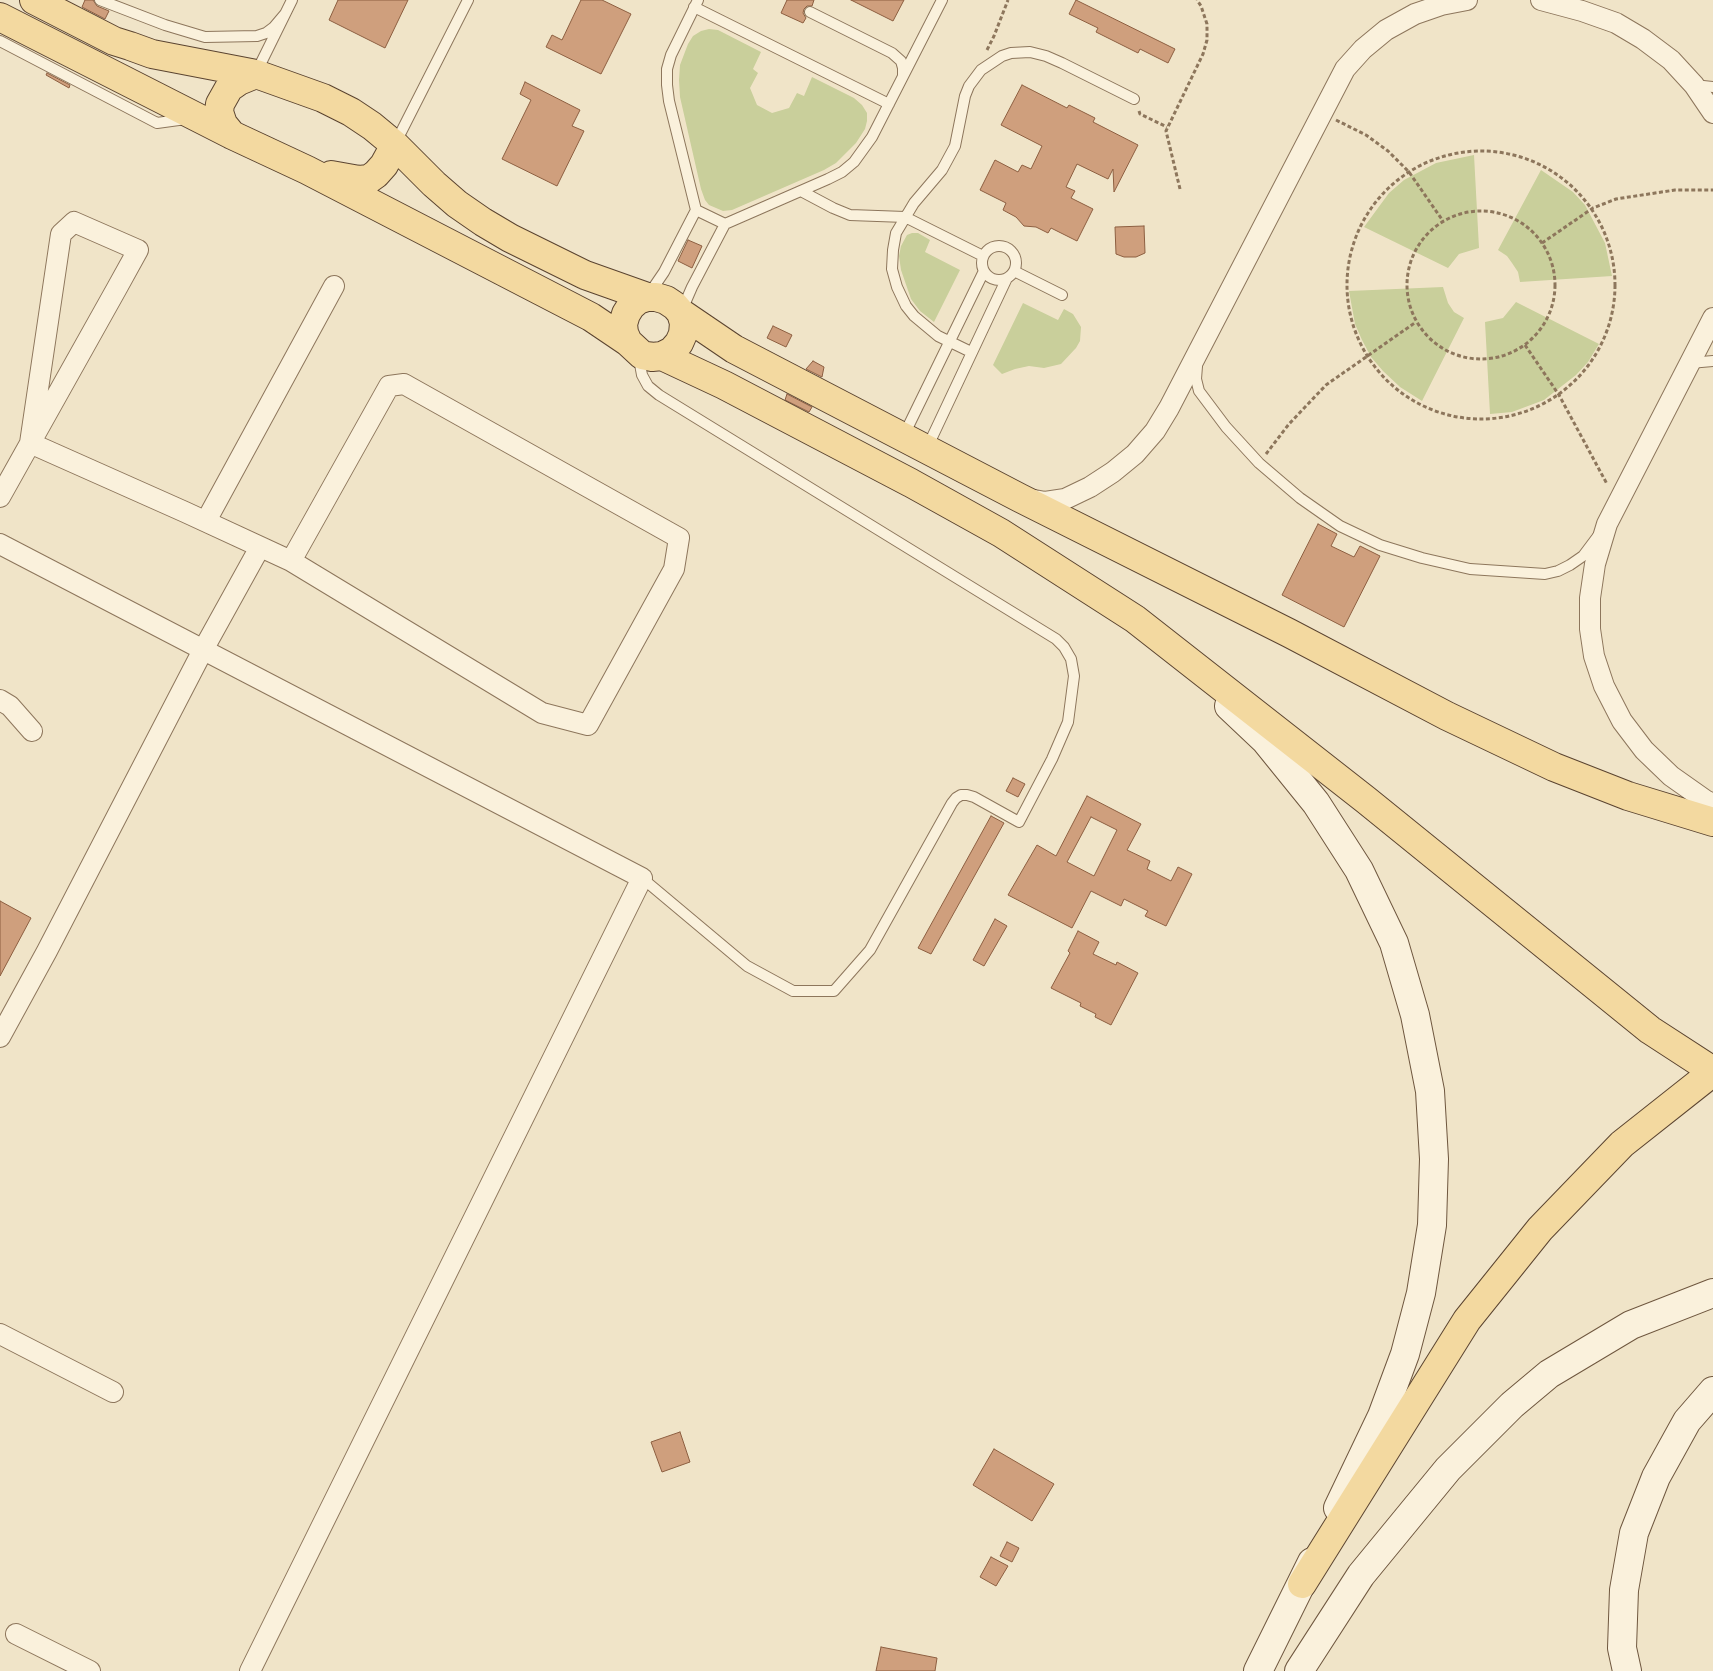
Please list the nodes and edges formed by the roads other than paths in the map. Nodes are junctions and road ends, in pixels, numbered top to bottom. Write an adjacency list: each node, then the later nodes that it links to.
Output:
1 (34, 0): 13 (main road)
2 (100, 0): 10 (lane)
3 (292, 0): 10 (lane)
4 (468, 0): 21 (lane)
5 (942, 0): 14 (lane)
6 (1467, 0): 36 (street)
7 (1541, 0): 15 (street)
8 (696, 4): 17 (lane); 24 (lane)
9 (810, 12): 14 (lane)
10 (285, 14): 13 (lane)
11 (0, 17): 19 (main road)
12 (0, 41): 19 (lane)
13 (256, 74): 20 (main road); 21 (main road)
14 (903, 76): 17 (lane)
15 (1704, 86): 18 (street)
16 (1134, 99): 25 (lane)
17 (889, 104): 23 (lane)
18 (1713, 113)
19 (198, 118): 20 (main road)
20 (232, 135): 22 (main road)
21 (395, 145): 22 (main road); 32 (main road)
22 (307, 170): 37 (main road)
23 (801, 191): 25 (lane); 26 (lane)
24 (696, 210): 26 (lane); 32 (lane)
25 (904, 217): 27 (lane); 35 (lane)
26 (725, 224): 33 (lane)
27 (983, 256): 28 (lane); 29 (lane)
28 (984, 271): 29 (lane); 35 (lane)
29 (1010, 275): 31 (lane); 38 (lane)
30 (334, 286): 45 (street)
31 (1062, 295)
32 (647, 297): 33 (main road); 37 (main road)
33 (681, 313): 37 (main road); 42 (main road)
34 (1713, 318): 40 (street)
35 (949, 342): 38 (lane); 42 (lane)
36 (1202, 343): 44 (street); 46 (lane)
37 (644, 351): 50 (main road); 56 (lane)
38 (971, 352): 42 (lane)
39 (1713, 360): 40 (lane)
40 (1690, 363): 46 (street)
41 (30, 443): 41 (street); 43 (street); 45 (street)
42 (915, 443): 44 (main road)
43 (0, 497)
44 (1020, 498): 55 (main road)
45 (206, 521): 48 (street)
46 (1607, 524): 54 (street)
47 (0, 544): 51 (street)
48 (260, 547): 49 (street); 51 (street)
49 (291, 561): 49 (street)
50 (1135, 619): 58 (main road); 63 (street)
51 (203, 650): 56 (street); 57 (street)
52 (0, 700): 53 (street)
53 (32, 731)
54 (1713, 804)
55 (1713, 822)
56 (642, 878): 66 (street)
57 (0, 1037)
58 (1713, 1072): 63 (main road)
59 (1713, 1292): 68 (street)
60 (0, 1334): 62 (street)
61 (1713, 1391): 69 (street)
62 (113, 1392)
63 (1302, 1584): 67 (street)
64 (16, 1634): 65 (street)
65 (90, 1671)
66 (250, 1671)
67 (1258, 1671)
68 (1299, 1671)
69 (1627, 1671)

